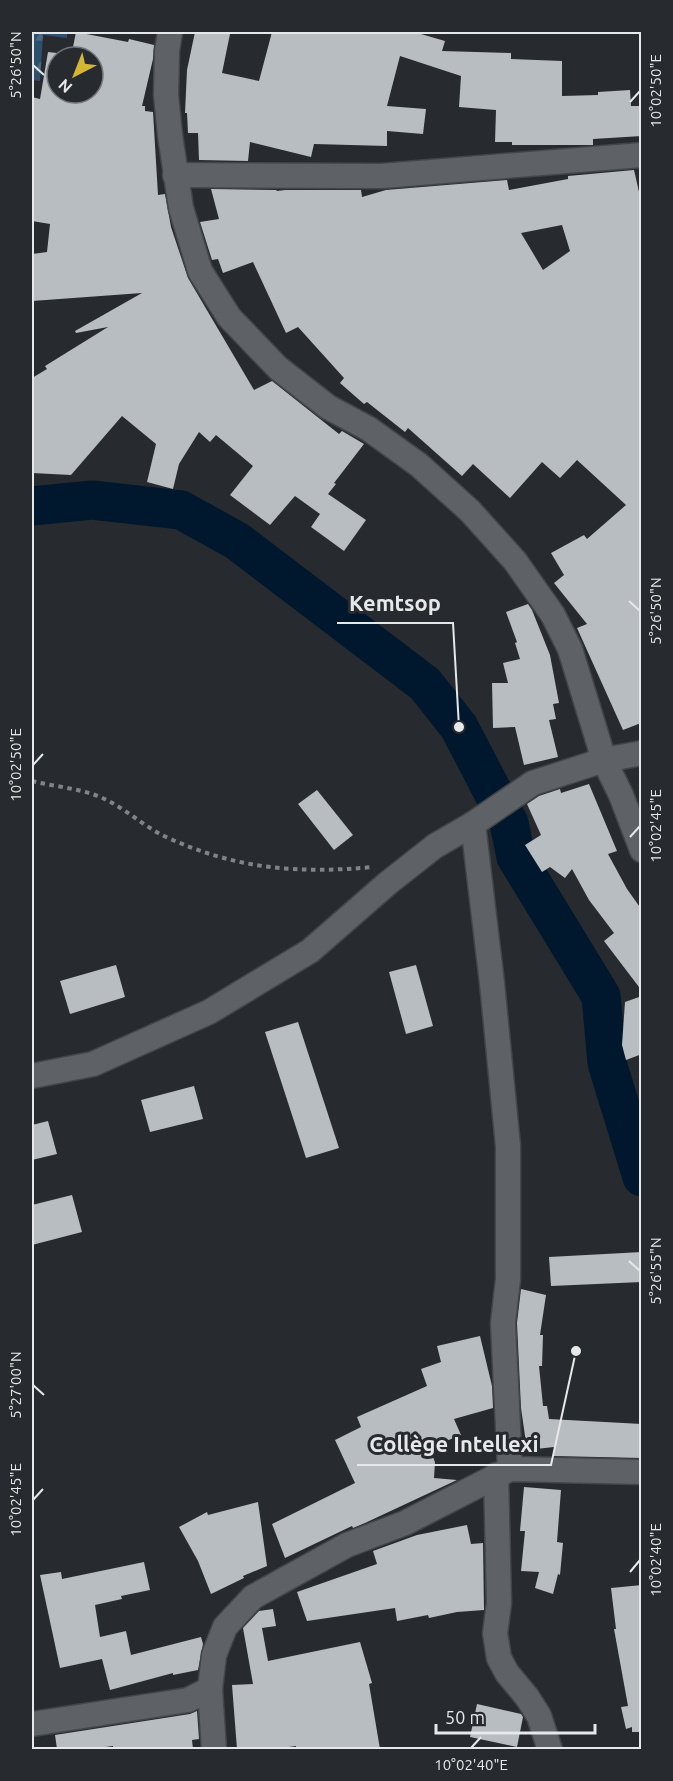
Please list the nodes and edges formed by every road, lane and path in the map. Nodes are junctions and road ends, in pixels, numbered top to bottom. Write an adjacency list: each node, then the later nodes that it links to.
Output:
1 (170, 32): 3 (street)
2 (642, 155): 3 (street)
3 (175, 175): 5 (street)
4 (642, 753): 5 (street)
5 (604, 760): 7 (street); 8 (street)
6 (32, 781): 9 (path)
7 (478, 820): 10 (street); 11 (street)
8 (642, 850)
9 (377, 866)
10 (32, 1076)
11 (503, 1472): 12 (street); 13 (street); 16 (street)
12 (642, 1472)
13 (210, 1689): 14 (street); 15 (street)
14 (32, 1725)
15 (214, 1749)
16 (550, 1749)

